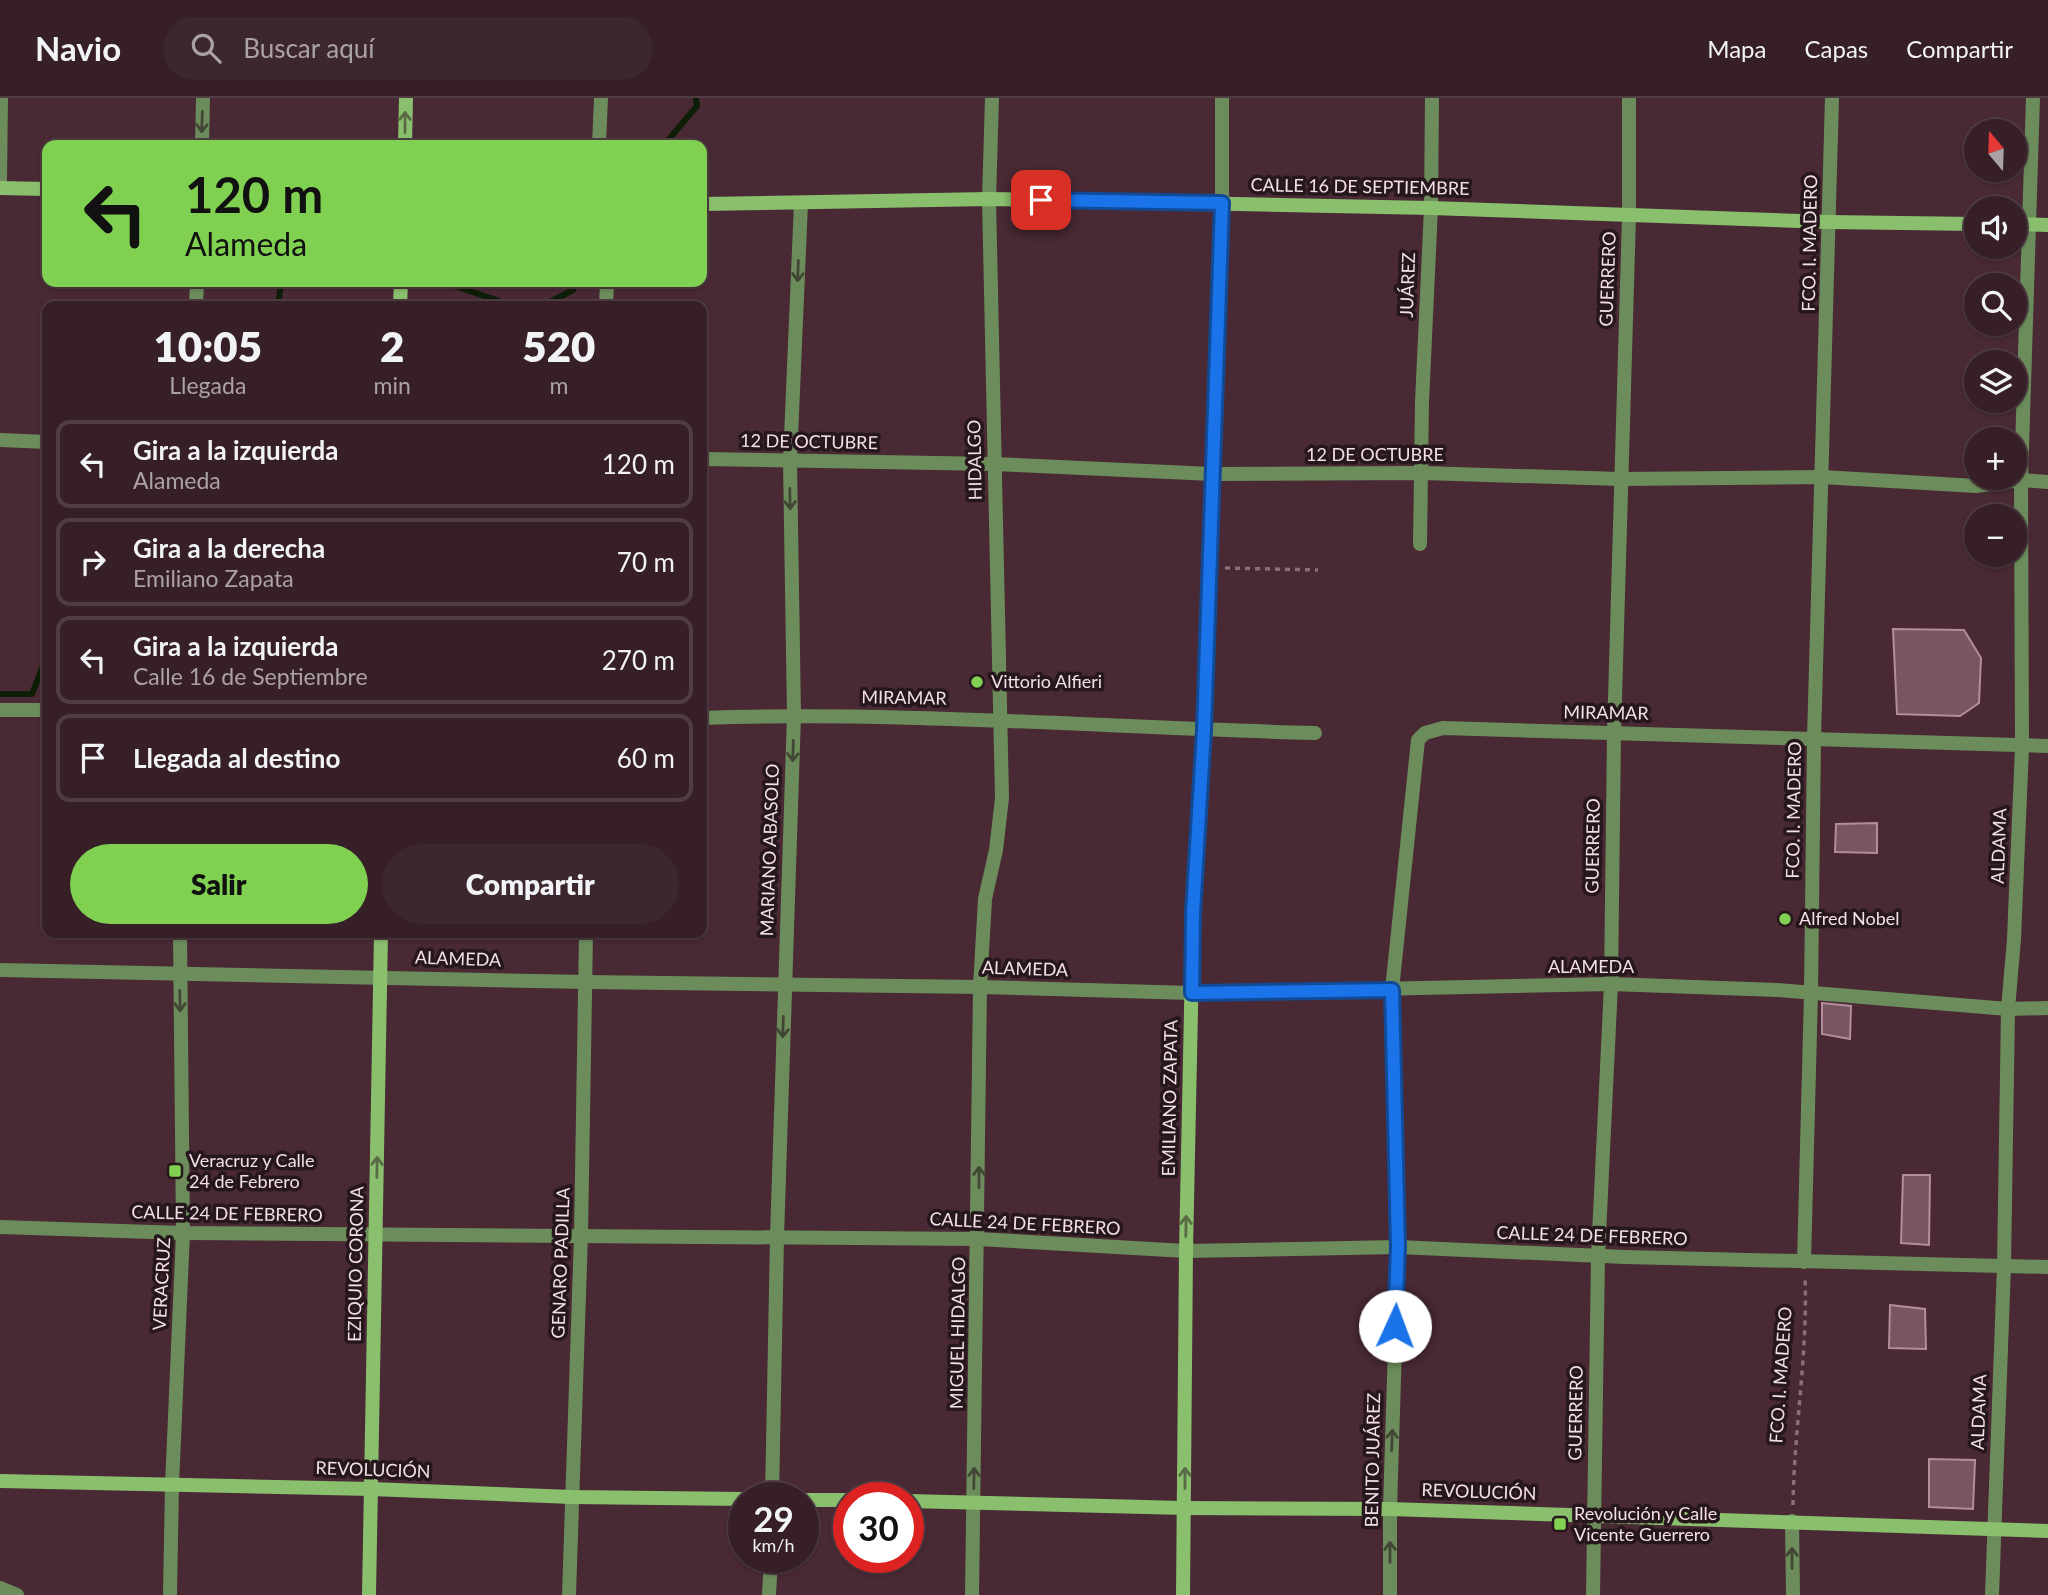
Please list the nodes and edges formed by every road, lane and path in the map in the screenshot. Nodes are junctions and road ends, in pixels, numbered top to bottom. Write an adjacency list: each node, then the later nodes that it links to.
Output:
1 (1, 98): 14 (street)
2 (203, 98): 11 (street, one-way to 11)
3 (405, 98): 12 (street, one-way to 3)
4 (601, 98): 13 (street)
5 (992, 98): 17 (street, HIDALGO)
6 (1222, 98): 19 (street, EMILIANO ZAPATA)
7 (1432, 98): 21 (street, JUÁREZ)
8 (1629, 98): 22 (street, GUERRERO)
9 (1832, 98): 23 (street, FCO. I. MADERO)
10 (2033, 98): 26 (street, ALDAMA)
11 (202, 140)
12 (405, 140)
13 (599, 140)
14 (0, 180)
15 (0, 188): 16 (street)
16 (42, 189)
17 (989, 199): 18 (street, CALLE 16 DE SEPTIEMBRE); 19 (street, CALLE 16 DE SEPTIEMBRE); 33 (street, HIDALGO)
18 (801, 203): 20 (street, CALLE 16 DE SEPTIEMBRE); 32 (street, MARIANO ABASOLO, one-way to 32)
19 (1222, 203): 21 (street, CALLE 16 DE SEPTIEMBRE); 35 (street, EMILIANO ZAPATA)
20 (707, 204)
21 (1431, 208): 22 (street, CALLE 16 DE SEPTIEMBRE); 34 (street, JUÁREZ)
22 (1629, 216): 23 (street, CALLE 16 DE SEPTIEMBRE); 37 (street, GUERRERO)
23 (1829, 222): 24 (street, CALLE 16 DE SEPTIEMBRE); 36 (street, FCO. I. MADERO)
24 (1964, 224)
25 (2027, 225): 26 (street)
26 (2030, 225): 27 (street); 28 (street, ALDAMA)
27 (2048, 225)
28 (2023, 427)
29 (0, 440): 30 (street)
30 (42, 442)
31 (707, 459): 32 (street, 12 DE OCTUBRE)
32 (790, 461): 33 (street, 12 DE OCTUBRE); 47 (street, MARIANO ABASOLO, one-way to 47)
33 (994, 464): 35 (street, 12 DE OCTUBRE); 49 (street, HIDALGO)
34 (1423, 473): 35 (street, 12 DE OCTUBRE); 37 (street, 12 DE OCTUBRE); 42 (street, JUÁREZ)
35 (1212, 474): 43 (street, EMILIANO ZAPATA)
36 (1822, 477): 37 (street, 12 DE OCTUBRE); 40 (street, 12 DE OCTUBRE); 53 (street, FCO. I. MADERO)
37 (1620, 480): 52 (street, GUERRERO)
38 (2027, 480): 39 (street, 12 DE OCTUBRE)
39 (2048, 482)
40 (1964, 485)
41 (2021, 490): 55 (street, ALDAMA)
42 (1420, 544)
43 (1210, 568): 44 (path); 50 (street, EMILIANO ZAPATA)
44 (1318, 570)
45 (0, 710): 46 (street)
46 (42, 710)
47 (794, 715): 48 (street, MIRAMAR); 49 (street, MIRAMAR); 63 (street, MARIANO ABASOLO, one-way to 63)
48 (707, 718)
49 (1000, 719): 50 (street, MIRAMAR); 65 (street, HIDALGO)
50 (1204, 730): 51 (street, MIRAMAR); 67 (street, EMILIANO ZAPATA)
51 (1315, 733)
52 (1614, 733): 53 (street, MIRAMAR); 64 (street, GUERRERO); 66 (street, MIRAMAR)
53 (1814, 738): 55 (street, MIRAMAR); 68 (street, FCO. I. MADERO)
54 (2048, 746): 55 (street, MIRAMAR)
55 (2022, 747): 69 (street, ALDAMA)
56 (180, 938): 60 (street, VERACRUZ)
57 (381, 938): 61 (street, EZIQUIO CORONA)
58 (586, 938): 62 (street, GENARO PADILLA)
59 (0, 970): 60 (street, ALAMEDA)
60 (179, 972): 61 (street, ALAMEDA); 72 (street, VERACRUZ, one-way to 72)
61 (380, 976): 62 (street, ALAMEDA); 73 (street, EZIQUIO CORONA, one-way to 61)
62 (587, 982): 63 (street, ALAMEDA); 74 (street, GENARO PADILLA)
63 (785, 983): 65 (street, ALAMEDA); 75 (street, MARIANO ABASOLO, one-way to 75)
64 (1611, 985): 66 (street, ALAMEDA); 68 (street, ALAMEDA); 79 (street, GUERRERO)
65 (980, 987): 67 (street, ALAMEDA); 76 (street, MIGUEL HIDALGO, one-way to 65)
66 (1392, 990): 67 (street, ALAMEDA); 77 (street, BENITO JUÁREZ)
67 (1192, 993): 78 (street, EMILIANO ZAPATA, one-way to 67)
68 (1811, 993): 69 (street, ALAMEDA); 80 (street, FCO. I. MADERO)
69 (2008, 1009): 70 (street, ALAMEDA); 81 (street, ALDAMA)
70 (2048, 1009)
71 (0, 1227): 72 (street, CALLE 24 DE FEBRERO)
72 (184, 1233): 73 (street, CALLE 24 DE FEBRERO); 85 (street, VERACRUZ)
73 (376, 1235): 74 (street, CALLE 24 DE FEBRERO); 86 (street, EZIQUIO CORONA)
74 (581, 1235): 75 (street, CALLE 24 DE FEBRERO); 87 (street, GENARO PADILLA)
75 (776, 1237): 76 (street, CALLE 24 DE FEBRERO); 84 (street, MARIANO ABASOLO)
76 (978, 1239): 78 (street, CALLE 24 DE FEBRERO); 90 (street, MIGUEL HIDALGO, one-way to 76)
77 (1398, 1247): 78 (street, CALLE 24 DE FEBRERO); 79 (street, CALLE 24 DE FEBRERO); 92 (street, BENITO JUÁREZ, one-way to 77)
78 (1186, 1251): 91 (street, EMILIANO ZAPATA, one-way to 78)
79 (1598, 1255): 80 (street, CALLE 24 DE FEBRERO); 93 (street, GUERRERO)
80 (1804, 1262): 81 (street, CALLE 24 DE FEBRERO); 94 (path, FCO. I. MADERO)
81 (2004, 1266): 82 (street, CALLE 24 DE FEBRERO); 95 (street, ALDAMA)
82 (2048, 1267)
83 (0, 1482): 85 (street, REVOLUCIÓN)
84 (772, 1482)
85 (172, 1485): 86 (street, REVOLUCIÓN); 100 (street, VERACRUZ)
86 (371, 1489): 87 (street, REVOLUCIÓN); 101 (street, EZIQUIO CORONA)
87 (572, 1497): 88 (street, REVOLUCIÓN); 102 (street, GENARO PADILLA)
88 (728, 1499)
89 (924, 1501): 90 (street, REVOLUCIÓN)
90 (974, 1502): 91 (street, REVOLUCIÓN); 104 (street, MIGUEL HIDALGO)
91 (1184, 1508): 92 (street, REVOLUCIÓN); 105 (street, EMILIANO ZAPATA)
92 (1390, 1509): 93 (street, REVOLUCIÓN); 106 (street, BENITO JUÁREZ, one-way to 92)
93 (1594, 1515): 94 (street, REVOLUCIÓN); 107 (street, GUERRERO)
94 (1792, 1521): 95 (street, REVOLUCIÓN); 108 (street, one-way to 94)
95 (1993, 1530): 96 (street, REVOLUCIÓN); 109 (street, ALDAMA)
96 (2048, 1531)
97 (770, 1573): 103 (street)
98 (0, 1588): 99 (street)
99 (16, 1595)
100 (170, 1595)
101 (369, 1595)
102 (569, 1595)
103 (769, 1595)
104 (972, 1595)
105 (1183, 1595)
106 (1390, 1595)
107 (1593, 1595)
108 (1793, 1595)
109 (1992, 1595)

